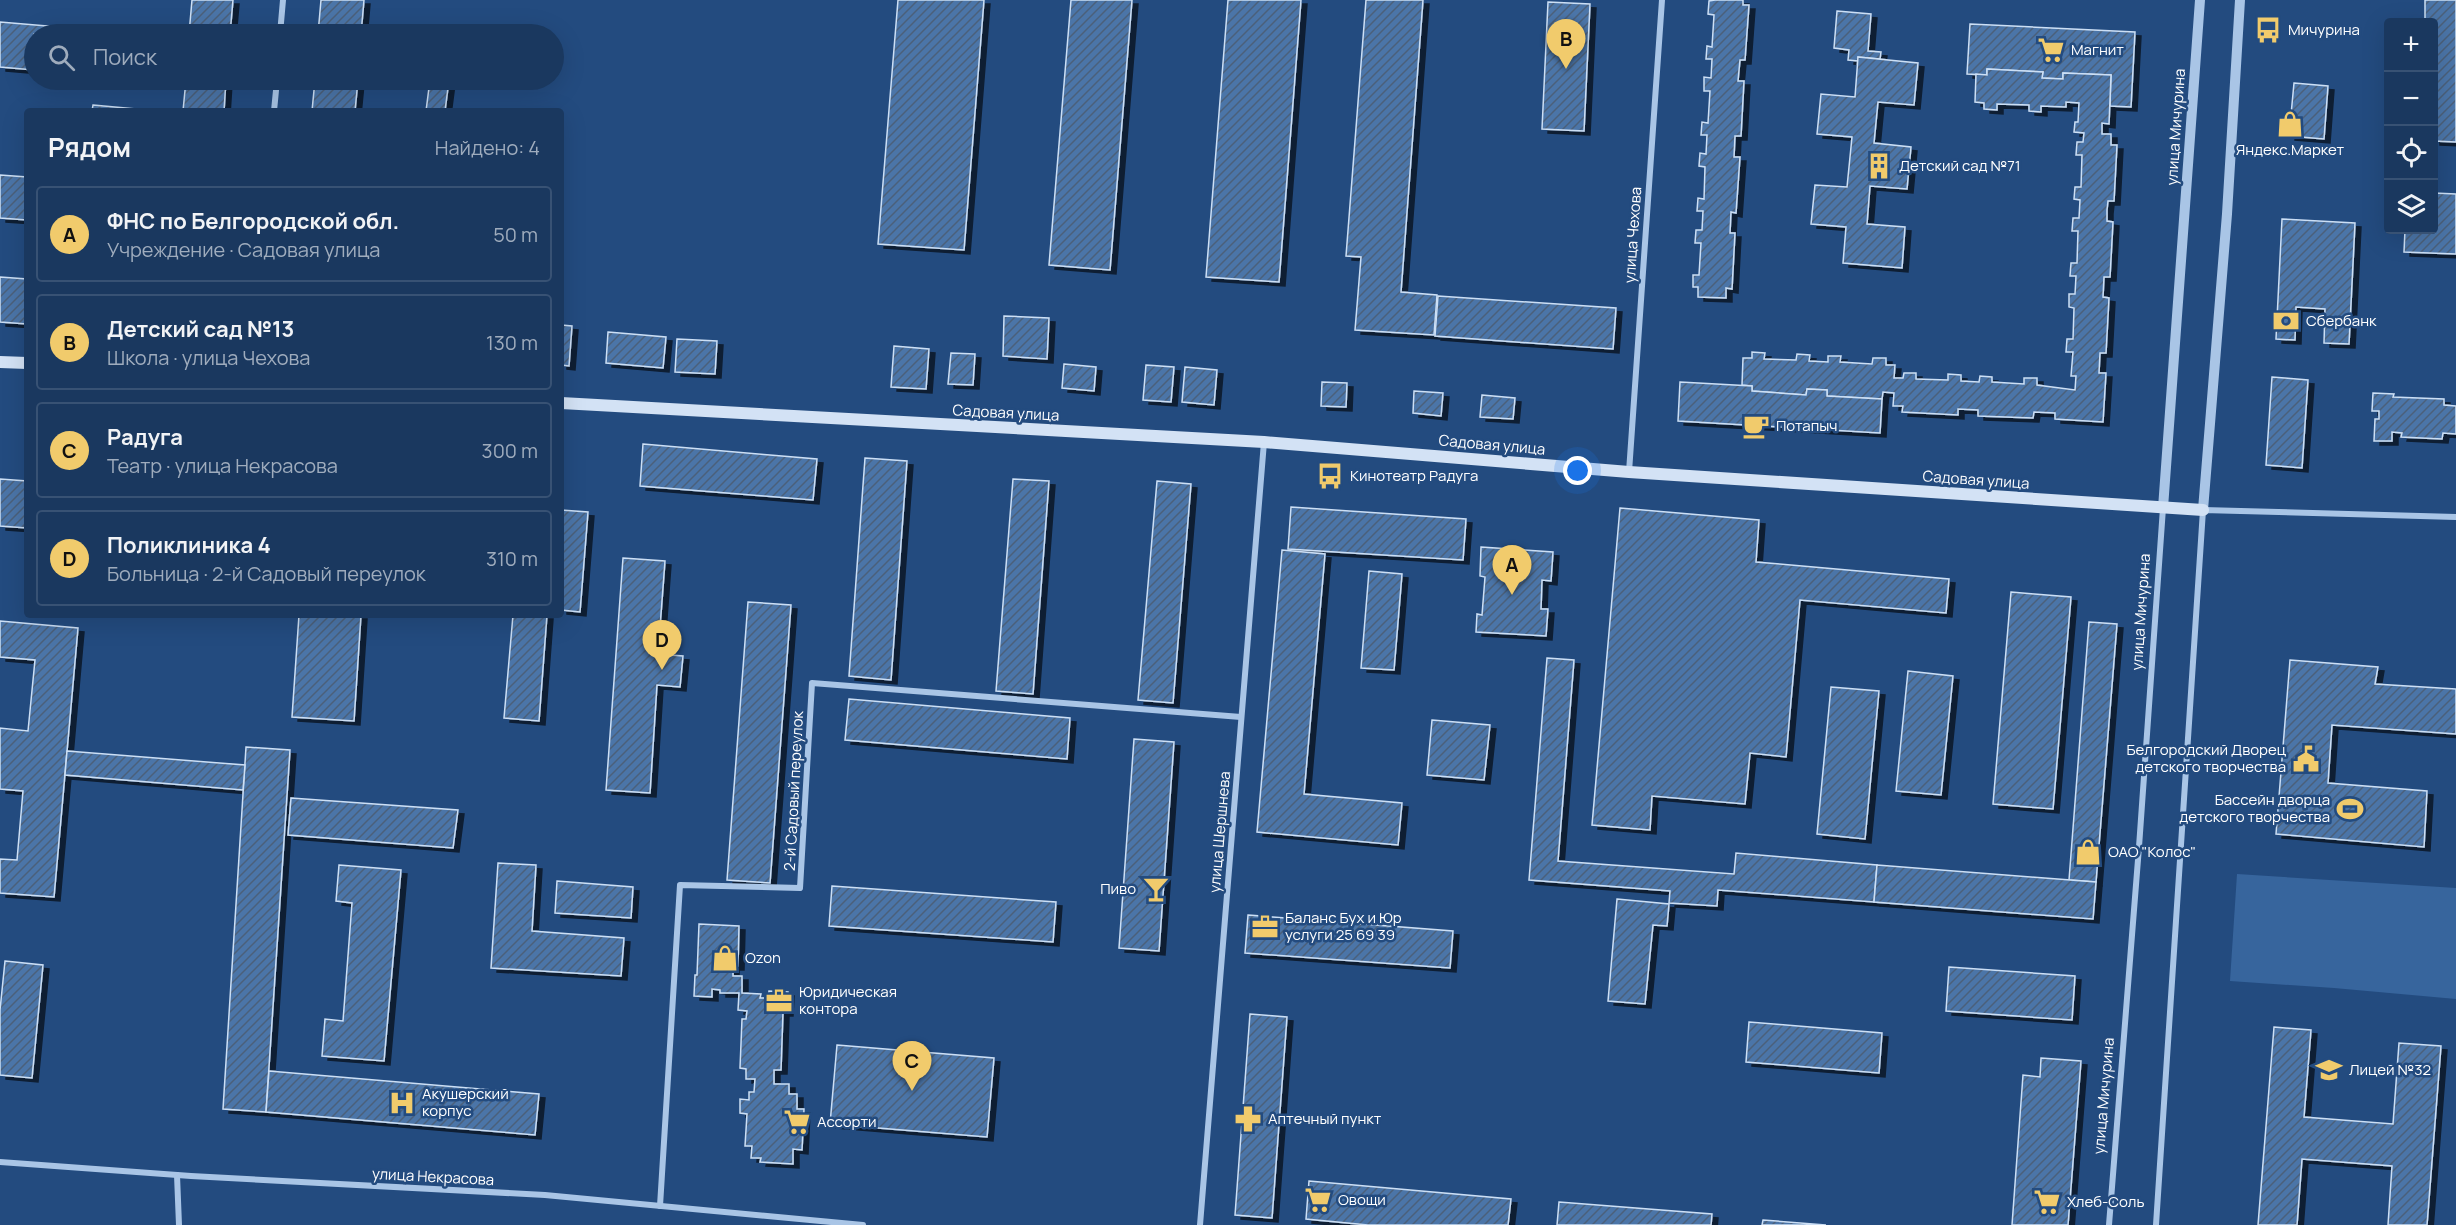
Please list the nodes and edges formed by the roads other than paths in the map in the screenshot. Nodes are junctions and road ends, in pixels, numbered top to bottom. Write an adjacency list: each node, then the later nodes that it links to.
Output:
1 (283, 0): 5 (street)
2 (1662, 0): 12 (street, улица Чехова)
3 (2200, 0): 13 (street, улица Мичурина)
4 (2240, 0): 14 (street)
5 (281, 24)
6 (276, 90): 7 (street)
7 (274, 108)
8 (0, 362): 9 (main road)
9 (24, 363)
10 (564, 403): 11 (main road, Садовая улица)
11 (1264, 442): 12 (main road, Садовая улица); 16 (street, улица Шершнева)
12 (1629, 472): 13 (main road, Садовая улица)
13 (2163, 508): 14 (main road, Садовая улица); 23 (street, улица Мичурина)
14 (2203, 510): 15 (street, Садовая улица); 24 (street)
15 (2456, 517)
16 (1241, 717): 19 (street, 2-й Садовый переулок); 22 (street, улица Шершнева)
17 (0, 1162): 18 (street, улица Некрасова)
18 (177, 1174): 19 (street, улица Некрасова); 20 (street)
19 (660, 1206): 21 (street, улица Некрасова)
20 (179, 1225)
21 (863, 1225)
22 (1200, 1225)
23 (2109, 1225)
24 (2156, 1225)

